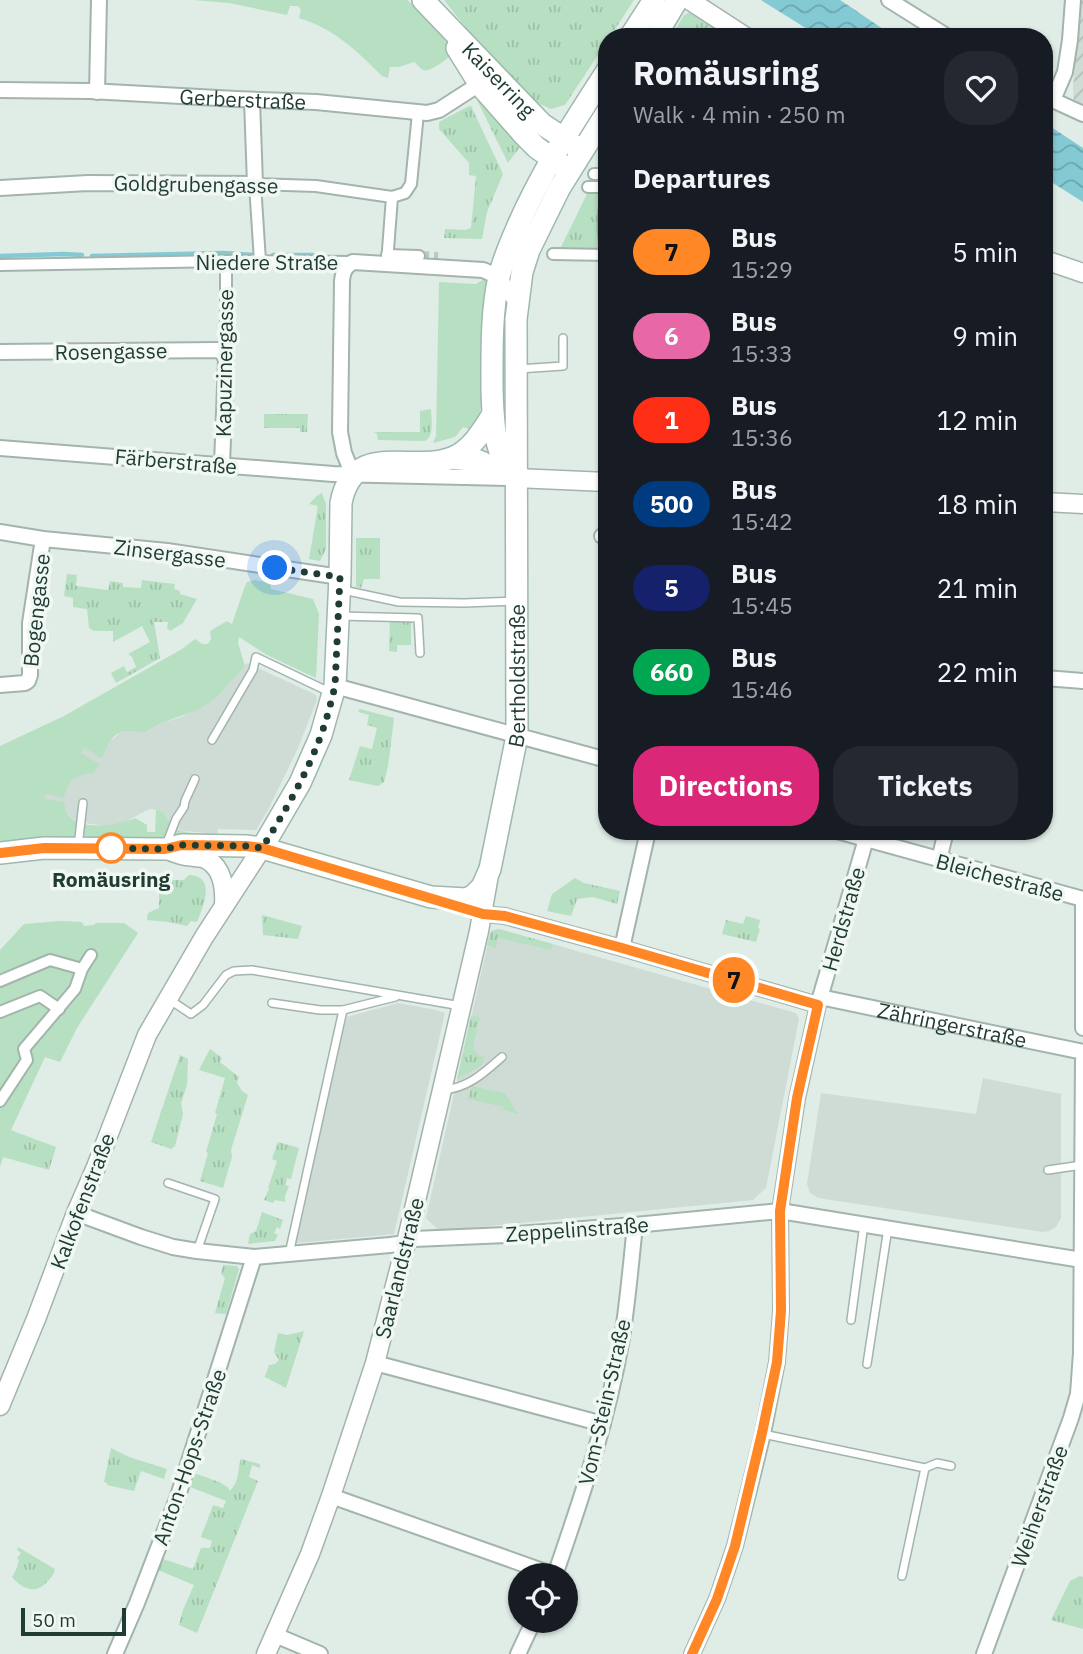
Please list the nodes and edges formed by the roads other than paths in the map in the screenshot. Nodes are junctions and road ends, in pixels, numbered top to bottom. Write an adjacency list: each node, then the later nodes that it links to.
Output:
1 (99, 0): 15 (street)
2 (423, 0): 12 (main road, Kaiserring)
3 (654, 0): 8 (main road)
4 (677, 0): 9 (main road)
5 (689, 0): 10 (street)
6 (889, 0): 11 (street)
7 (1073, 0): 16 (street)
8 (636, 28)
9 (660, 28)
10 (732, 28)
11 (934, 28)
12 (487, 79): 19 (street, Gerberstraße); 22 (main road, Kaiserring); 23 (main road, Kaiserring)
13 (0, 90): 15 (street, Gerberstraße)
14 (598, 91): 22 (main road, Bertholdstraße)
15 (97, 92): 17 (street, Gerberstraße)
16 (1053, 92)
17 (252, 100): 19 (street, Gerberstraße); 27 (street)
18 (1053, 101): 20 (street)
19 (418, 113): 31 (street)
20 (1083, 114)
21 (598, 121): 22 (main road, Bertholdstraße)
22 (573, 145): 23 (main road, Bertholdstraße); 26 (main road, Bertholdstraße)
23 (551, 158): 26 (main road, Kaiserring); 42 (main road, Bertholdstraße)
24 (594, 174): 25 (street)
25 (598, 174)
26 (567, 175): 43 (main road, Bertholdstraße)
27 (255, 184): 30 (street, Goldgrubengasse); 31 (street, Goldgrubengasse); 37 (street)
28 (588, 187): 29 (street)
29 (598, 187)
30 (0, 188)
31 (392, 197): 35 (street)
32 (553, 254): 33 (street)
33 (598, 254)
34 (419, 256): 35 (street, Niedere Straße)
35 (387, 259): 38 (street, Niedere Straße); 42 (street, Niedere Straße)
36 (226, 261): 37 (street, Niedere Straße); 40 (street, Niedere Straße); 46 (street, Kapuzinergasse)
37 (260, 261): 38 (street, Niedere Straße)
38 (353, 262): 53 (street)
39 (1053, 263): 41 (street)
40 (0, 265)
41 (1083, 273)
42 (499, 277): 43 (street); 48 (main road, Bertholdstraße)
43 (517, 304): 47 (main road, Bertholdstraße)
44 (563, 338): 47 (lane)
45 (0, 352): 46 (street, Rosengasse)
46 (222, 352): 52 (street, Kapuzinergasse)
47 (517, 369): 49 (main road, Bertholdstraße)
48 (493, 414): 49 (main road); 51 (main road); 54 (main road, Bertholdstraße)
49 (517, 421): 54 (main road, Bertholdstraße)
50 (0, 447): 52 (street, Färberstraße)
51 (452, 458): 53 (main road); 54 (main road)
52 (222, 464): 53 (street, Färberstraße)
53 (353, 475): 54 (street, Färberstraße); 60 (main road)
54 (516, 478): 55 (street); 61 (main road, Bertholdstraße)
55 (598, 482)
56 (1053, 502): 57 (street)
57 (1083, 504)
58 (0, 532): 59 (street, Zinsergasse)
59 (43, 539): 60 (street, Zinsergasse); 66 (street, Bogengasse)
60 (340, 583): 61 (lane); 62 (main road)
61 (516, 601): 68 (main road, Bertholdstraße)
62 (338, 616): 63 (lane); 67 (main road)
63 (420, 653)
64 (1053, 679): 65 (street)
65 (1083, 681)
66 (0, 685)
67 (335, 686): 68 (street); 69 (lane); 78 (main road)
68 (517, 736): 70 (street); 82 (main road, Bertholdstraße)
69 (212, 740)
70 (598, 758)
71 (195, 779): 79 (lane)
72 (83, 803): 77 (lane)
73 (646, 840): 87 (street)
74 (866, 840): 93 (street, Herdstraße)
75 (869, 840): 81 (street, Bleichestraße)
76 (944, 840): 81 (street)
77 (78, 848): 79 (main road); 80 (main road)
78 (262, 848): 79 (main road); 83 (main road, Zähringerstraße); 85 (street, Kalkofenstraße)
79 (165, 849): 85 (street)
80 (0, 853)
81 (939, 860): 84 (street, Bleichestraße)
82 (490, 869): 83 (main road, Zähringerstraße); 86 (street, Saarlandstraße)
83 (430, 897): 86 (street, Zähringerstraße)
84 (1083, 900): 99 (street)
85 (224, 906): 92 (street, Kalkofenstraße)
86 (483, 914): 87 (street, Zähringerstraße); 95 (street, Saarlandstraße)
87 (622, 948): 93 (street, Zähringerstraße)
88 (92, 955): 89 (street)
89 (82, 969): 90 (street); 96 (street)
90 (0, 981)
91 (399, 996): 92 (lane); 95 (lane); 97 (lane)
92 (167, 998): 109 (street, Kalkofenstraße)
93 (819, 1001): 100 (street, Zähringerstraße); 108 (street, Herdstraße)
94 (272, 1003): 97 (lane)
95 (461, 1006): 103 (street, Saarlandstraße)
96 (59, 1009): 98 (street); 104 (street)
97 (343, 1010): 115 (lane)
98 (0, 1012)
99 (1083, 1028)
100 (1083, 1052)
101 (502, 1057): 103 (lane)
102 (1083, 1060): 105 (street, Weiherstraße)
103 (442, 1090): 113 (street, Saarlandstraße)
104 (0, 1101)
105 (1083, 1165): 106 (lane); 117 (street, Weiherstraße)
106 (1048, 1170)
107 (169, 1183): 114 (lane)
108 (780, 1211): 110 (street, Zeppelinstraße); 111 (street, Zeppelinstraße); 123 (street, Herdstraße)
109 (76, 1213): 114 (street, Zeppelinstraße); 121 (street, Kalkofenstraße)
110 (864, 1224): 112 (street, Zeppelinstraße); 118 (lane)
111 (635, 1225): 113 (street, Zeppelinstraße); 122 (street, Vom-Stein-Straße)
112 (888, 1228): 117 (street, Zeppelinstraße); 120 (lane)
113 (406, 1243): 115 (street, Zeppelinstraße); 119 (street, Saarlandstraße)
114 (197, 1251): 116 (street, Zeppelinstraße)
115 (289, 1254): 116 (street, Zeppelinstraße)
116 (254, 1257): 132 (street, Anton-Hops-Straße)
117 (1082, 1260): 137 (street, Weiherstraße)
118 (851, 1320)
119 (375, 1363): 122 (street); 126 (street, Saarlandstraße)
120 (867, 1364)
121 (0, 1406)
122 (603, 1424): 128 (street, Vom-Stein-Straße)
123 (762, 1433): 125 (lane); 136 (street, Herdstraße)
124 (951, 1466): 125 (lane)
125 (925, 1468): 129 (lane)
126 (331, 1496): 127 (street); 131 (street, Saarlandstraße)
127 (521, 1563)
128 (559, 1563)
129 (902, 1576)
130 (528, 1633): 135 (street)
131 (275, 1635): 133 (street, Saarlandstraße); 134 (street)
132 (115, 1654)
133 (266, 1654)
134 (320, 1654)
135 (518, 1654)
136 (692, 1654)
137 (984, 1654)

